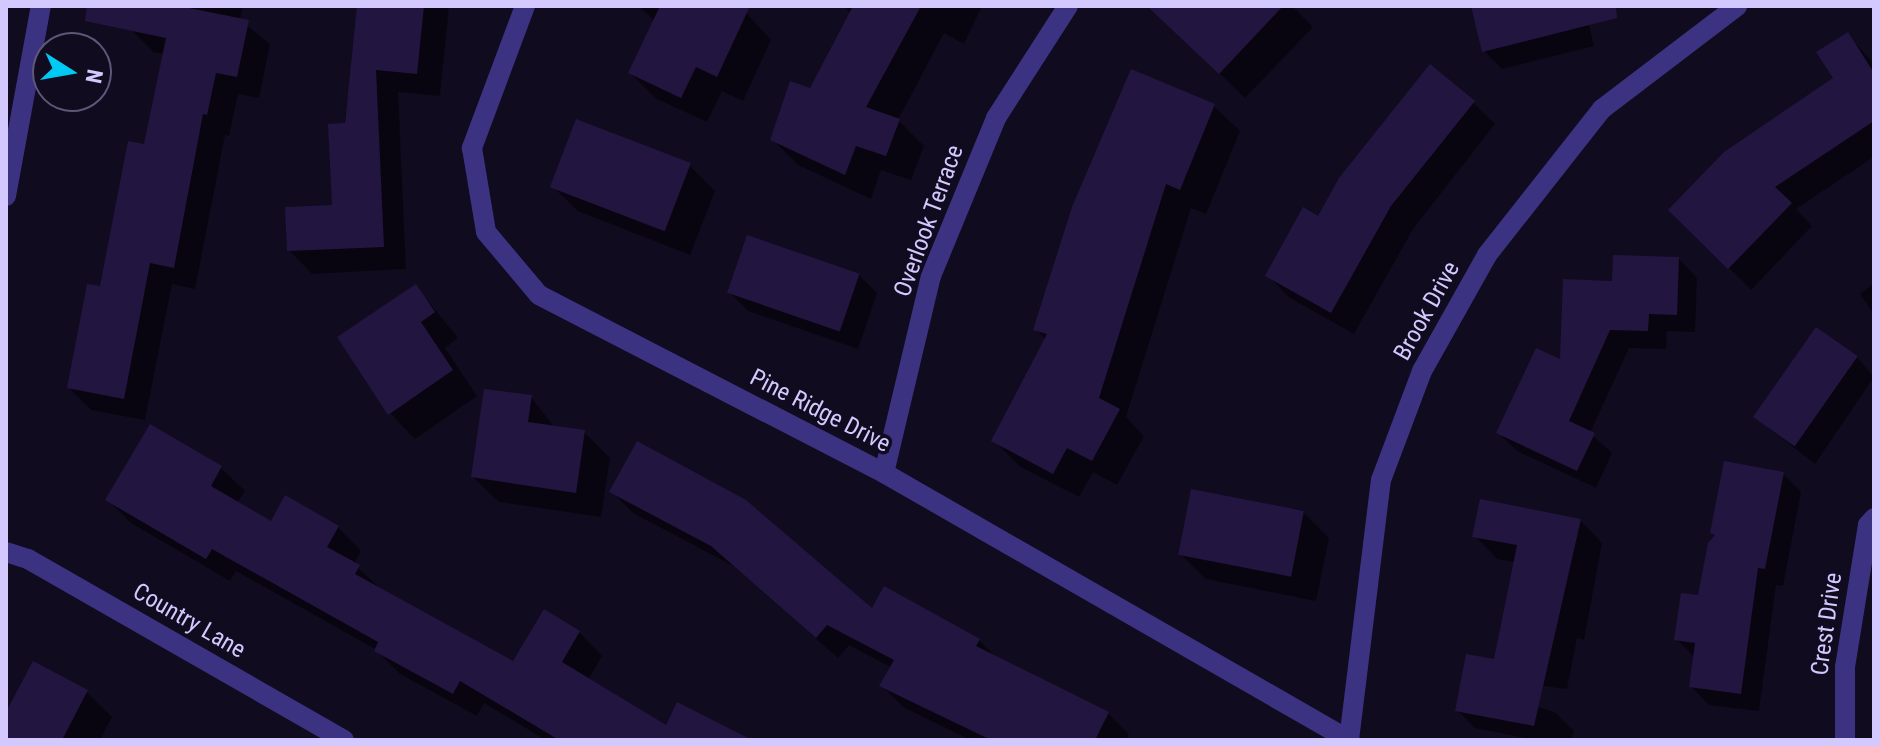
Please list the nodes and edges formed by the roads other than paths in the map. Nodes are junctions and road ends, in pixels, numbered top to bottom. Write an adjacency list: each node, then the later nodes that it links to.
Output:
1 (41, 6): 5 (street)
2 (525, 6): 6 (street, Pine Ridge Drive)
3 (1068, 6): 6 (street, Overlook Terrace)
4 (1737, 6): 10 (street, Brook Drive)
5 (6, 196)
6 (884, 473): 10 (street, Pine Ridge Drive)
7 (1874, 518): 11 (street, Crest Drive)
8 (6, 552): 9 (street, Country Lane)
9 (344, 740)
10 (1349, 740)
11 (1845, 740)

